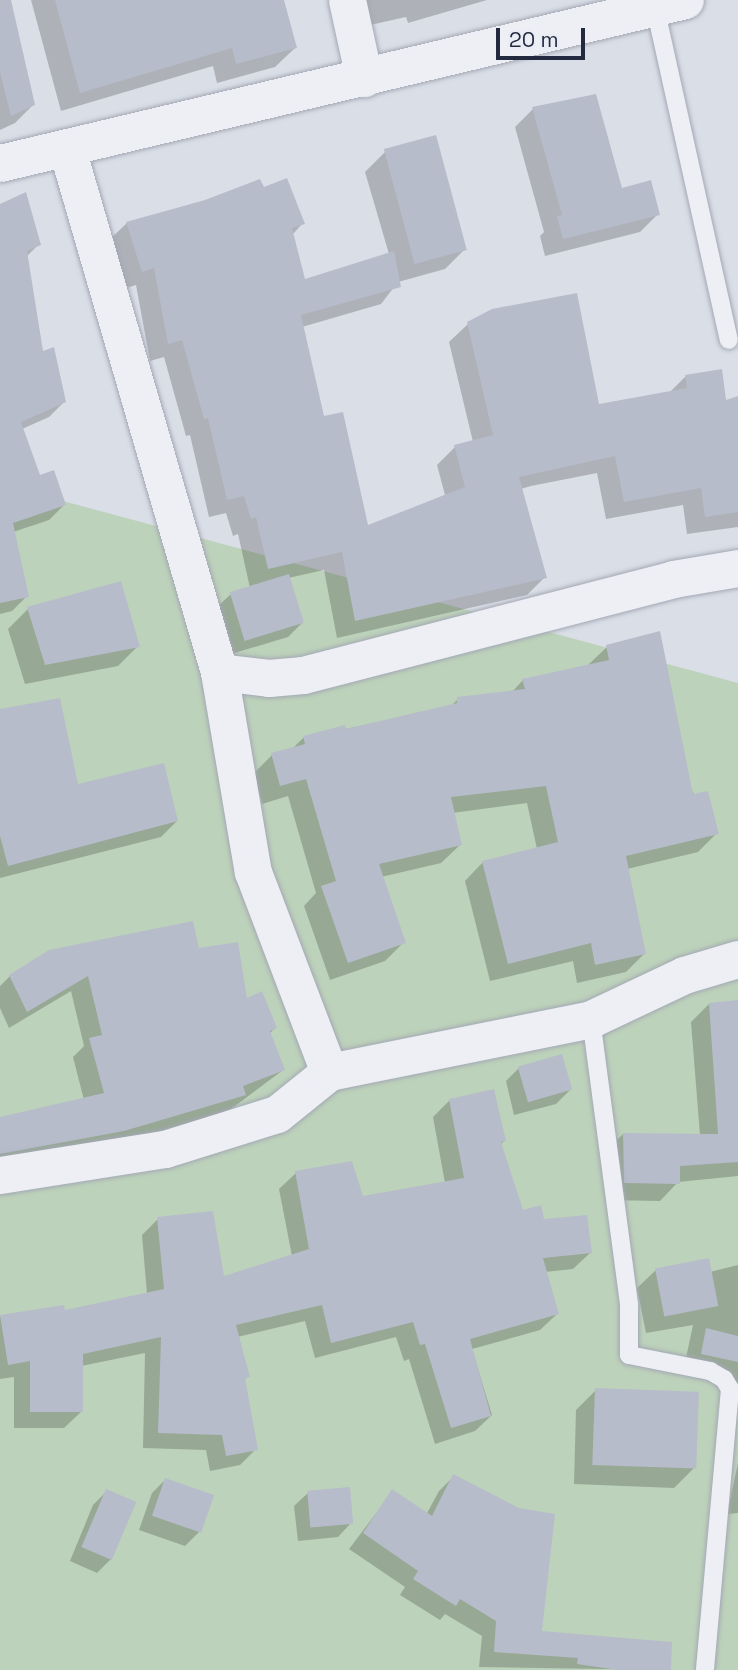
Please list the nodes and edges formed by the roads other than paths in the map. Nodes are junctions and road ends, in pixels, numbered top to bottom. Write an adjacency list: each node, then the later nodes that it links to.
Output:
1 (347, 0): 3 (street)
2 (670, 4): 3 (street); 6 (lane)
3 (364, 78): 4 (street)
4 (67, 149): 5 (street); 8 (street)
5 (0, 163)
6 (729, 340)
7 (738, 568): 8 (street)
8 (219, 672): 11 (street)
9 (738, 959): 10 (street)
10 (591, 1019): 11 (street); 13 (lane)
11 (329, 1072): 12 (street)
12 (0, 1175)
13 (705, 1670)

